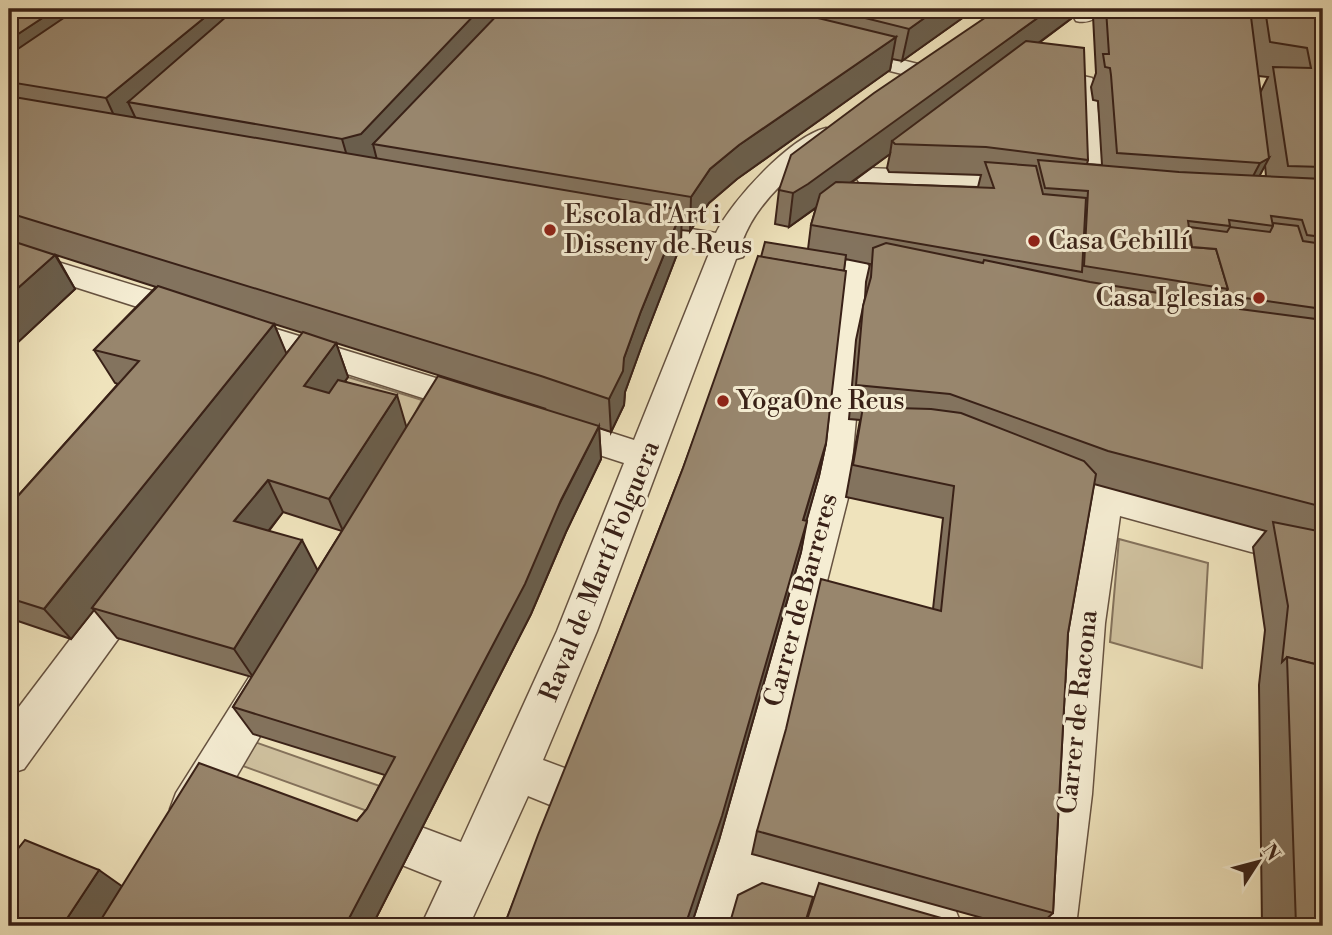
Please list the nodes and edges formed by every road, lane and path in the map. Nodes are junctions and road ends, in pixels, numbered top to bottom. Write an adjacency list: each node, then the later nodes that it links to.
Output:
1 (826, 47): 3 (street)
2 (1083, 76): 5 (street)
3 (895, 87)
4 (850, 118): 7 (street, Raval de Martí Folguera)
5 (901, 152)
6 (615, 225): 7 (street)
7 (729, 247): 14 (street, Raval de Martí Folguera)
8 (9, 256): 10 (street)
9 (855, 268): 25 (street, Carrer de Barreres)
10 (308, 351): 11 (street); 12 (street)
11 (283, 384)
12 (444, 393): 13 (street); 14 (street)
13 (423, 428)
14 (646, 457): 21 (street, Raval de Martí Folguera)
15 (1011, 463): 16 (street)
16 (1105, 497): 17 (street); 30 (street, Carrer de Racona)
17 (1323, 551)
18 (150, 564): 20 (street)
19 (286, 654): 23 (street)
20 (9, 754)
21 (517, 771): 22 (street); 26 (street, Raval de Martí Folguera)
22 (570, 791)
23 (172, 844)
24 (413, 847): 26 (street)
25 (729, 852): 28 (street, Carrer de Barreres); 29 (street)
26 (472, 869): 27 (street, Raval de Martí Folguera)
27 (445, 926)
28 (712, 926)
29 (939, 926)
30 (1052, 926)

